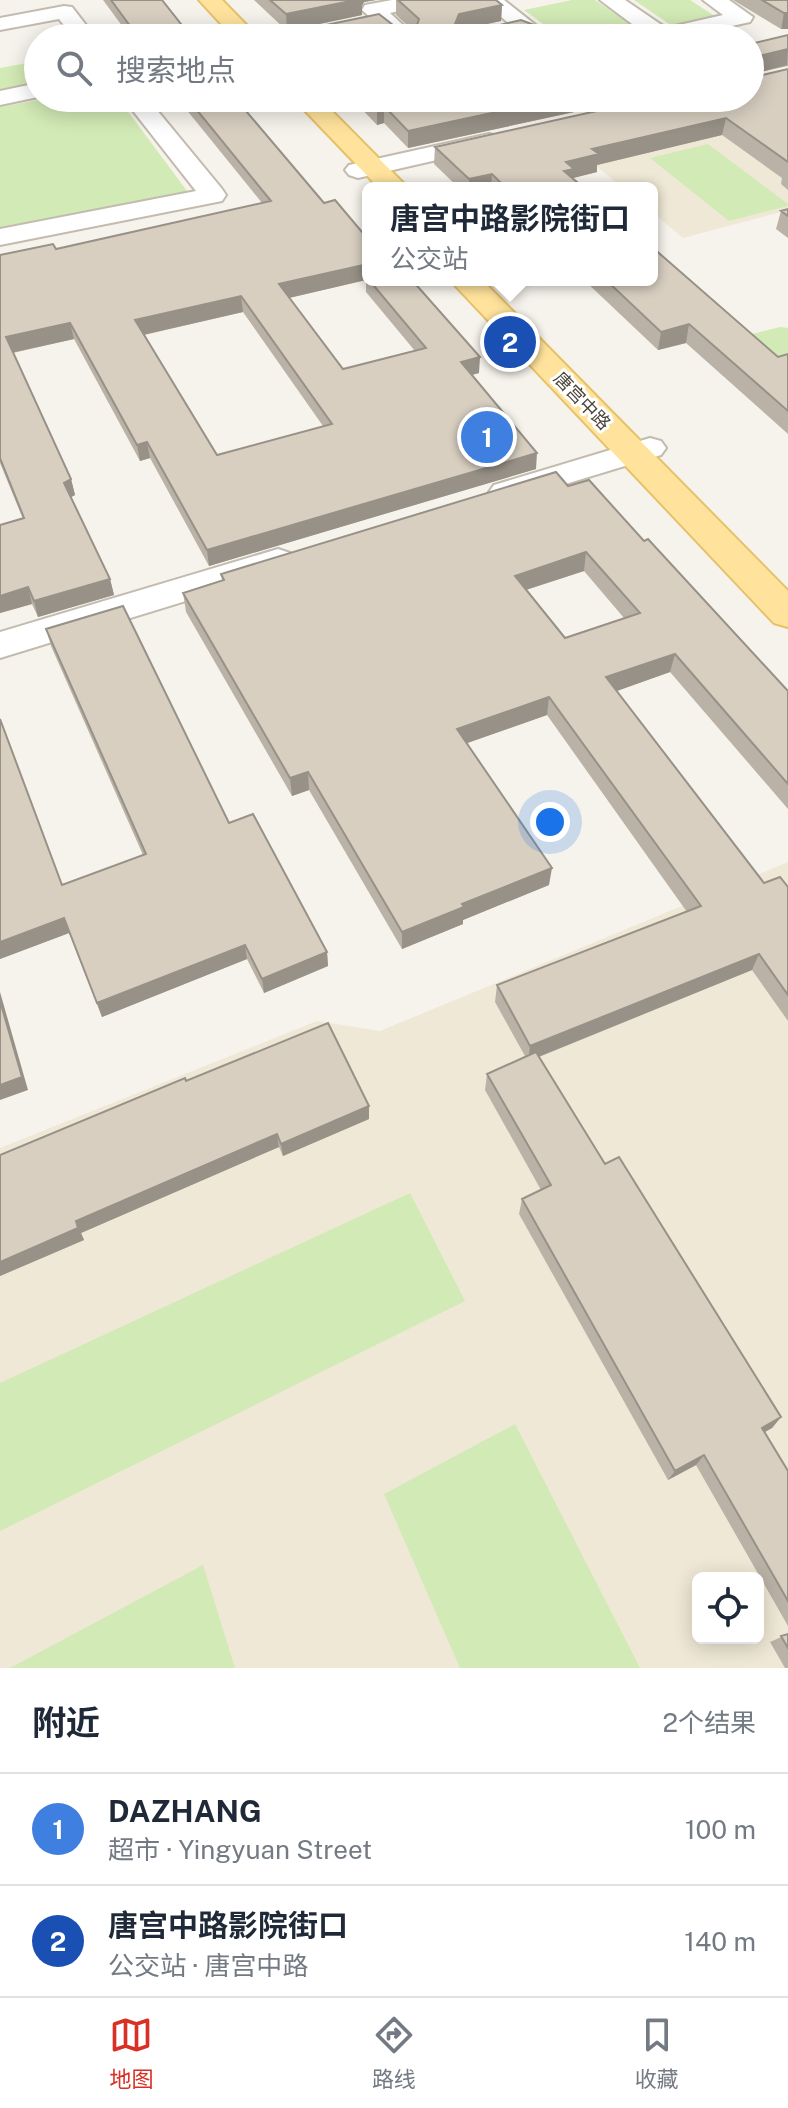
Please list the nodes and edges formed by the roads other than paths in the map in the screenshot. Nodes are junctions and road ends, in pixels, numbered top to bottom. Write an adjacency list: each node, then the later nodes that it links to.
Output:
1 (194, 0): 11 (main road)
2 (210, 0): 12 (main road)
3 (425, 0): 8 (street)
4 (611, 0): 16 (street)
5 (714, 0): 17 (street)
6 (523, 2): 7 (street)
7 (496, 3): 15 (street)
8 (385, 20): 13 (street); 14 (street)
9 (0, 24): 10 (street)
10 (74, 24)
11 (217, 24)
12 (233, 24)
13 (364, 24)
14 (390, 24)
15 (523, 24)
16 (642, 24)
17 (713, 24)
18 (24, 93): 19 (street)
19 (0, 98)
20 (146, 112): 25 (street)
21 (303, 112): 24 (main road)
22 (317, 112): 24 (main road)
23 (513, 136): 24 (street)
24 (369, 175)
25 (0, 237)
26 (471, 286): 28 (main road, 唐宫中路)
27 (490, 286): 28 (main road)
28 (642, 451): 29 (street); 31 (main road, 唐宫中路); 32 (main road)
29 (482, 499)
30 (302, 554): 33 (street)
31 (788, 589)
32 (788, 614)
33 (0, 645)

